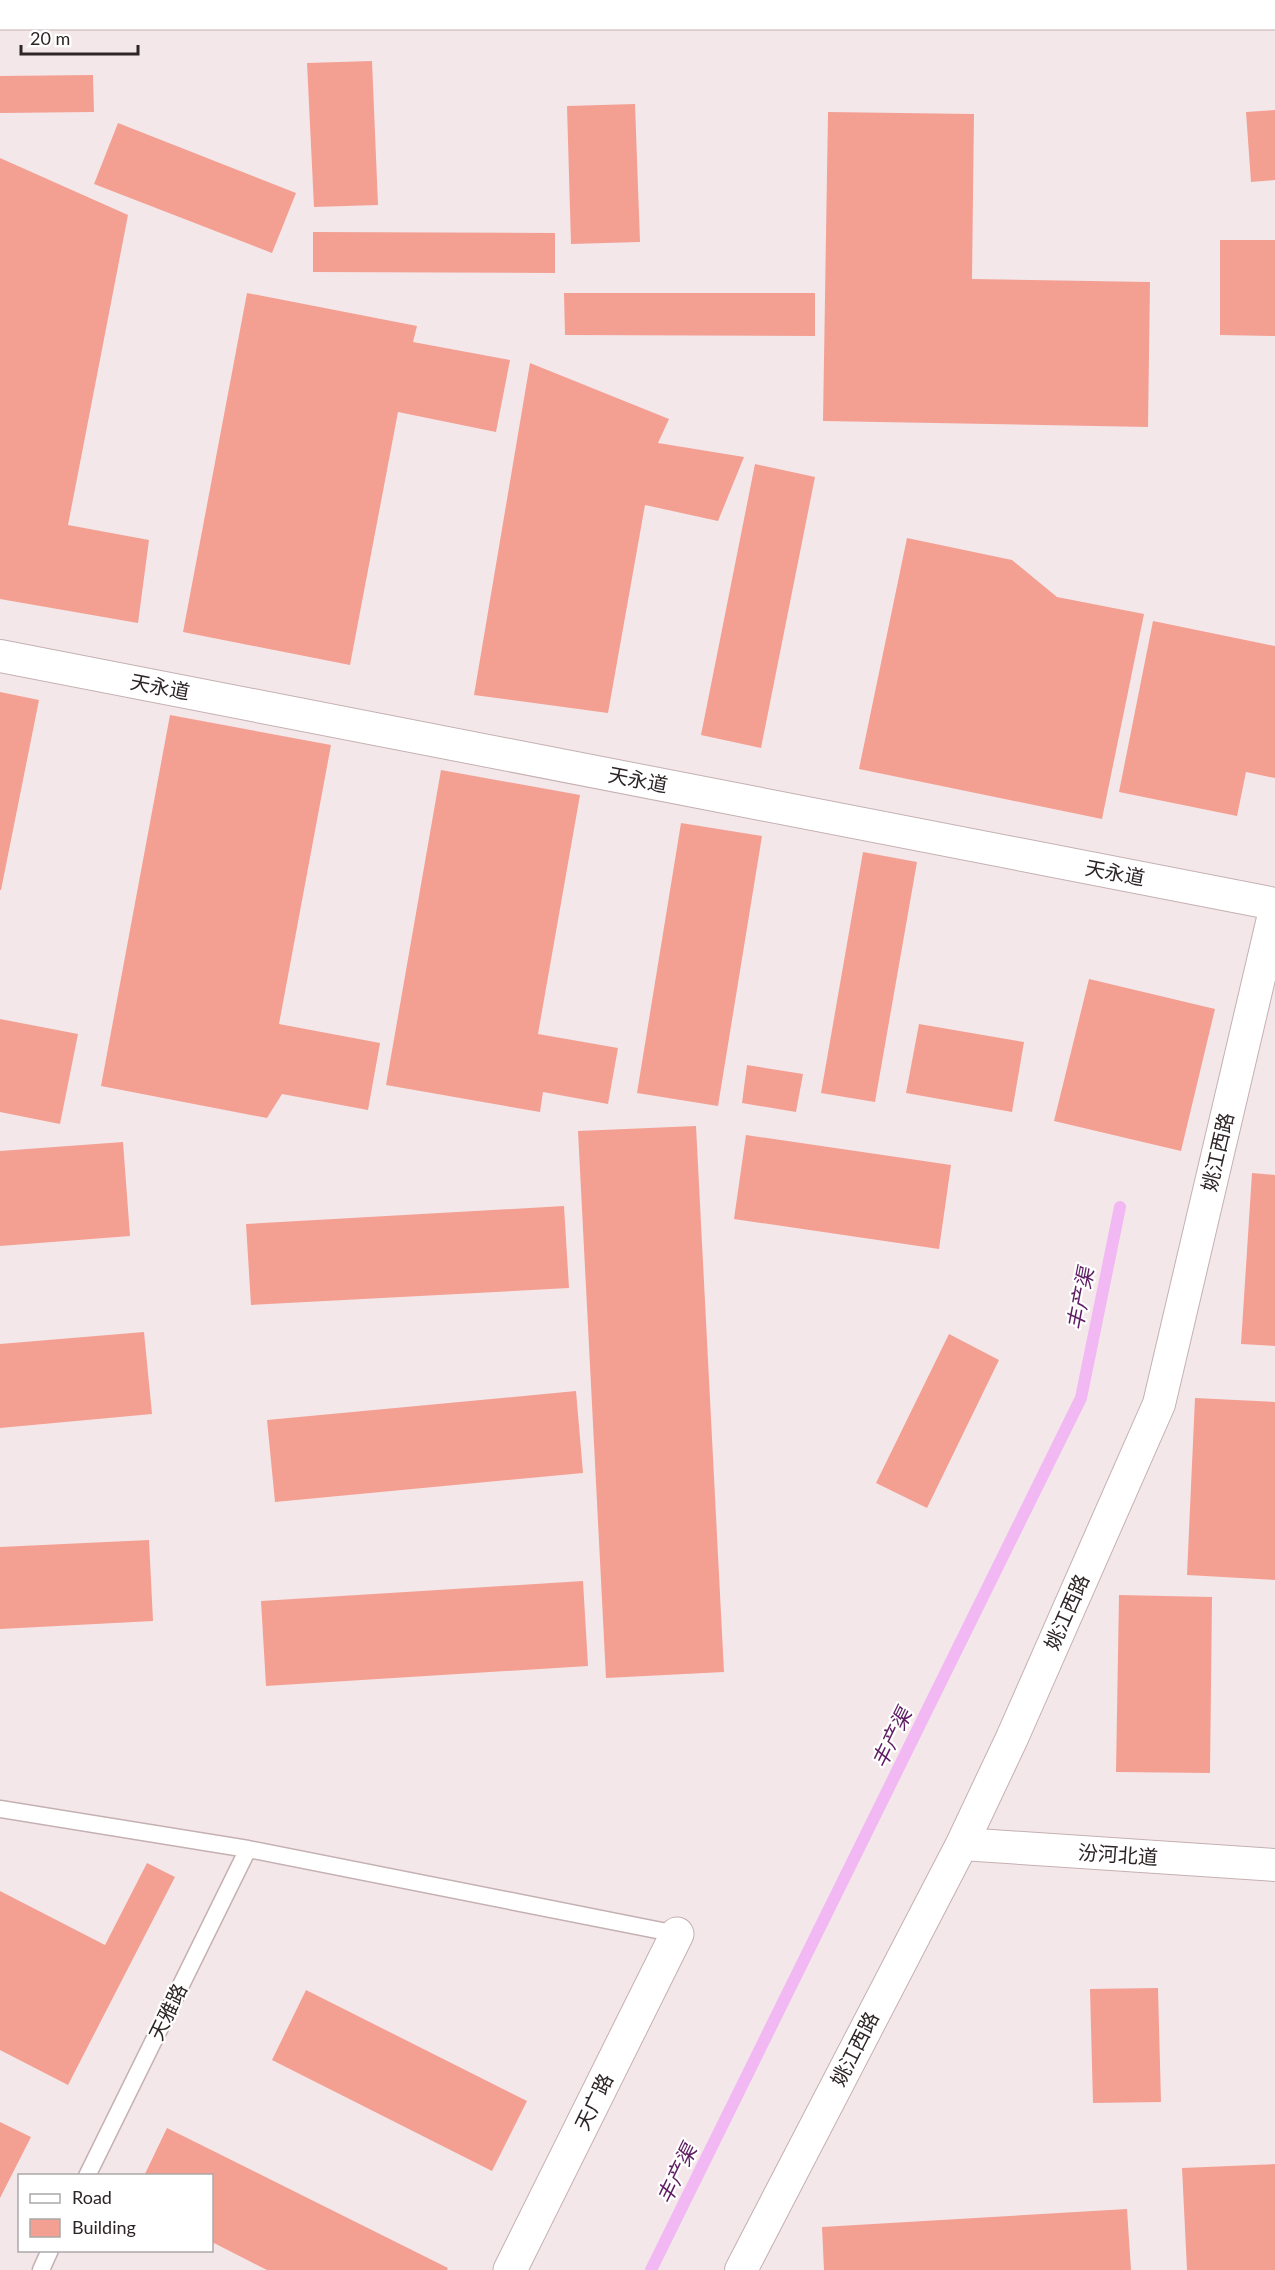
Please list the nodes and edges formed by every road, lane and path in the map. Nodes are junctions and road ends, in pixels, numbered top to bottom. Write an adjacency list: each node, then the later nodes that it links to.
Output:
1 (296, 6): 2 (street); 4 (street)
2 (1014, 6): 3 (street)
3 (1275, 12)
4 (0, 13)
5 (0, 656): 6 (street, 天永道)
6 (1275, 904)
7 (1275, 910): 9 (street, 姚江西路)
8 (0, 1809): 10 (lane)
9 (962, 1844): 11 (street, 汾河北道); 17 (street, 姚江西路)
10 (248, 1849): 12 (lane); 13 (lane, 天雅路)
11 (1275, 1865)
12 (677, 1934): 16 (street, 天广路)
13 (87, 2174)
14 (49, 2252): 15 (lane)
15 (41, 2270)
16 (510, 2270)
17 (741, 2270)

